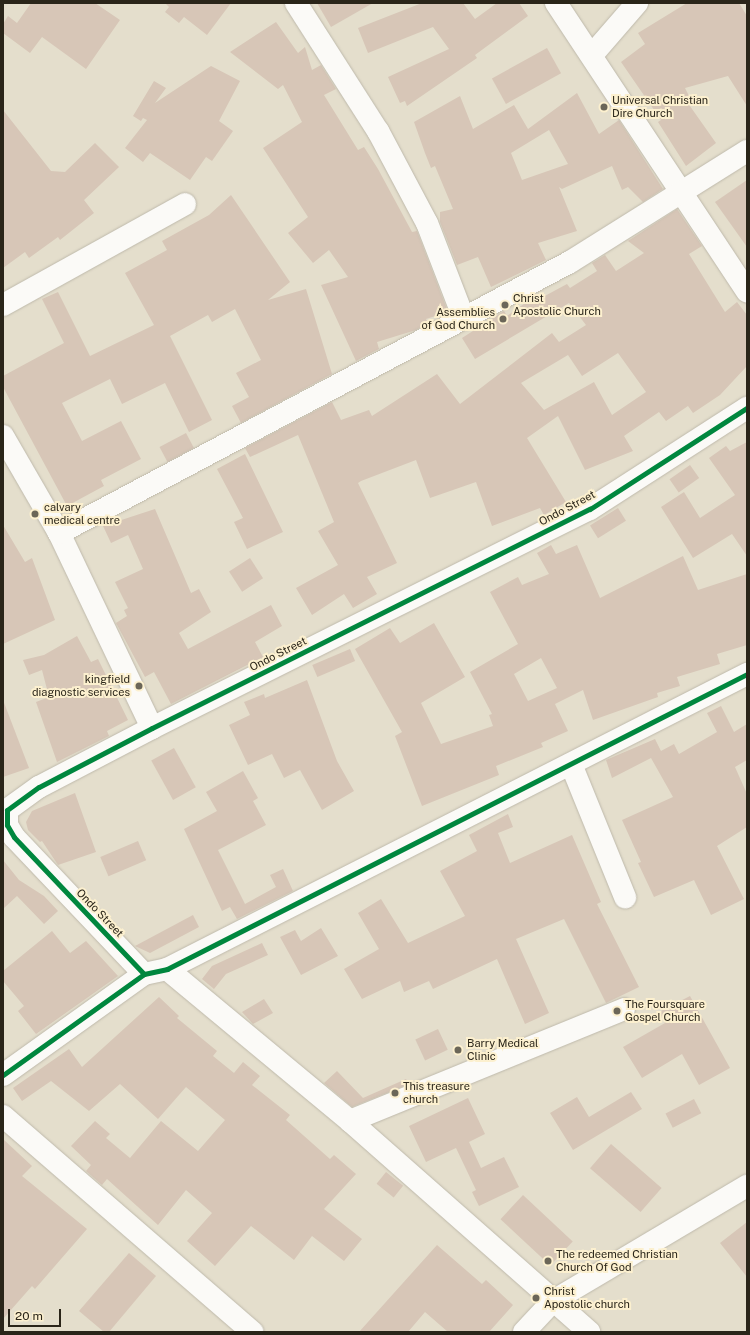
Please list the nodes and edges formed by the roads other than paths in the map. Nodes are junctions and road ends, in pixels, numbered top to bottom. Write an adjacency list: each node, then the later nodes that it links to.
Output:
1 (296, 3): 10 (street)
2 (556, 3): 4 (street)
3 (637, 3): 4 (street)
4 (592, 55): 6 (street)
5 (747, 151): 6 (street)
6 (681, 193): 8 (street); 10 (street)
7 (185, 204): 9 (street)
8 (747, 292)
9 (3, 305)
10 (464, 319): 13 (street)
11 (747, 408): 15 (street, Ondo Street)
12 (3, 436): 13 (street)
13 (59, 533): 15 (street)
14 (747, 674): 16 (street)
15 (152, 728): 19 (street, Ondo Street)
16 (571, 764): 17 (street); 18 (street)
17 (625, 897)
18 (167, 969): 19 (street); 23 (street)
19 (144, 974): 21 (street)
20 (624, 1009): 23 (street)
21 (3, 1075)
22 (3, 1116): 26 (street)
23 (350, 1121): 25 (street)
24 (747, 1186): 25 (street)
25 (553, 1301): 27 (street); 28 (street)
26 (252, 1332)
27 (524, 1332)
28 (589, 1332)

